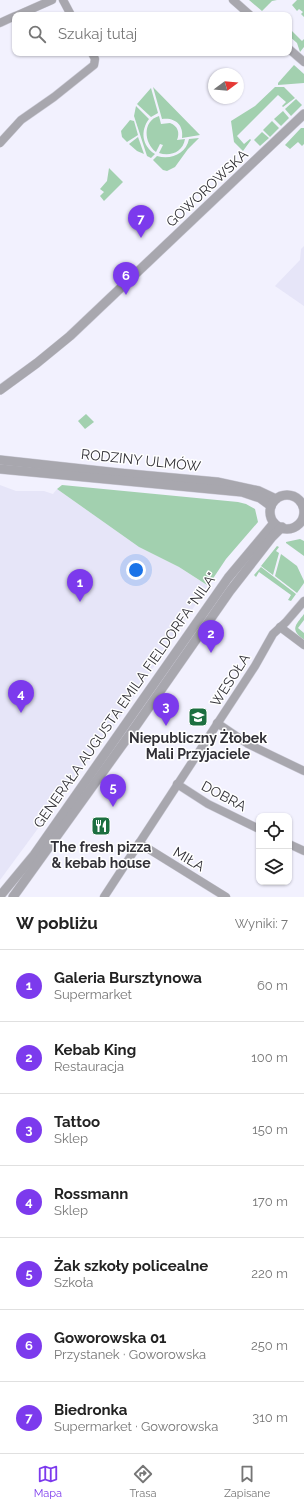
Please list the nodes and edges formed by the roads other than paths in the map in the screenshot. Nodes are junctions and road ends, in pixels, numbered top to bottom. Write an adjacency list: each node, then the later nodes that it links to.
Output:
1 (52, 0): 4 (street)
2 (63, 0): 5 (street)
3 (233, 0): 6 (street)
4 (25, 12)
5 (69, 12)
6 (247, 12)
7 (12, 18): 8 (street)
8 (0, 23)
9 (292, 52): 11 (street)
10 (94, 56): 13 (street)
11 (304, 62)
12 (304, 115): 14 (street, GOWOROWSKA)
13 (0, 143)
14 (0, 390)
15 (0, 460): 18 (street, RODZINY ULMÓW)
16 (0, 469): 18 (street, RODZINY ULMÓW)
17 (301, 495): 18 (street); 19 (street)
18 (274, 502): 20 (street)
19 (304, 518): 21 (street)
20 (278, 525): 21 (street); 33 (street, GENERAŁA AUGUSTA EMILA FIELDORFA "NILA"); 34 (street, GENERAŁA AUGUSTA EMILA FIELDORFA "NILA")
21 (294, 527): 22 (street)
22 (304, 530)
23 (304, 601): 24 (street, WESOŁA)
24 (280, 627): 25 (street); 26 (street, WESOŁA)
25 (304, 645)
26 (217, 723): 27 (street); 28 (street, WESOŁA)
27 (304, 771)
28 (177, 784): 29 (street, DOBRA); 30 (street, WESOŁA)
29 (256, 828)
30 (139, 843): 35 (street, WESOŁA); 36 (street, MIŁA)
31 (292, 845): 32 (street)
32 (304, 851)
33 (0, 896)
34 (13, 897)
35 (104, 897)
36 (226, 897)

